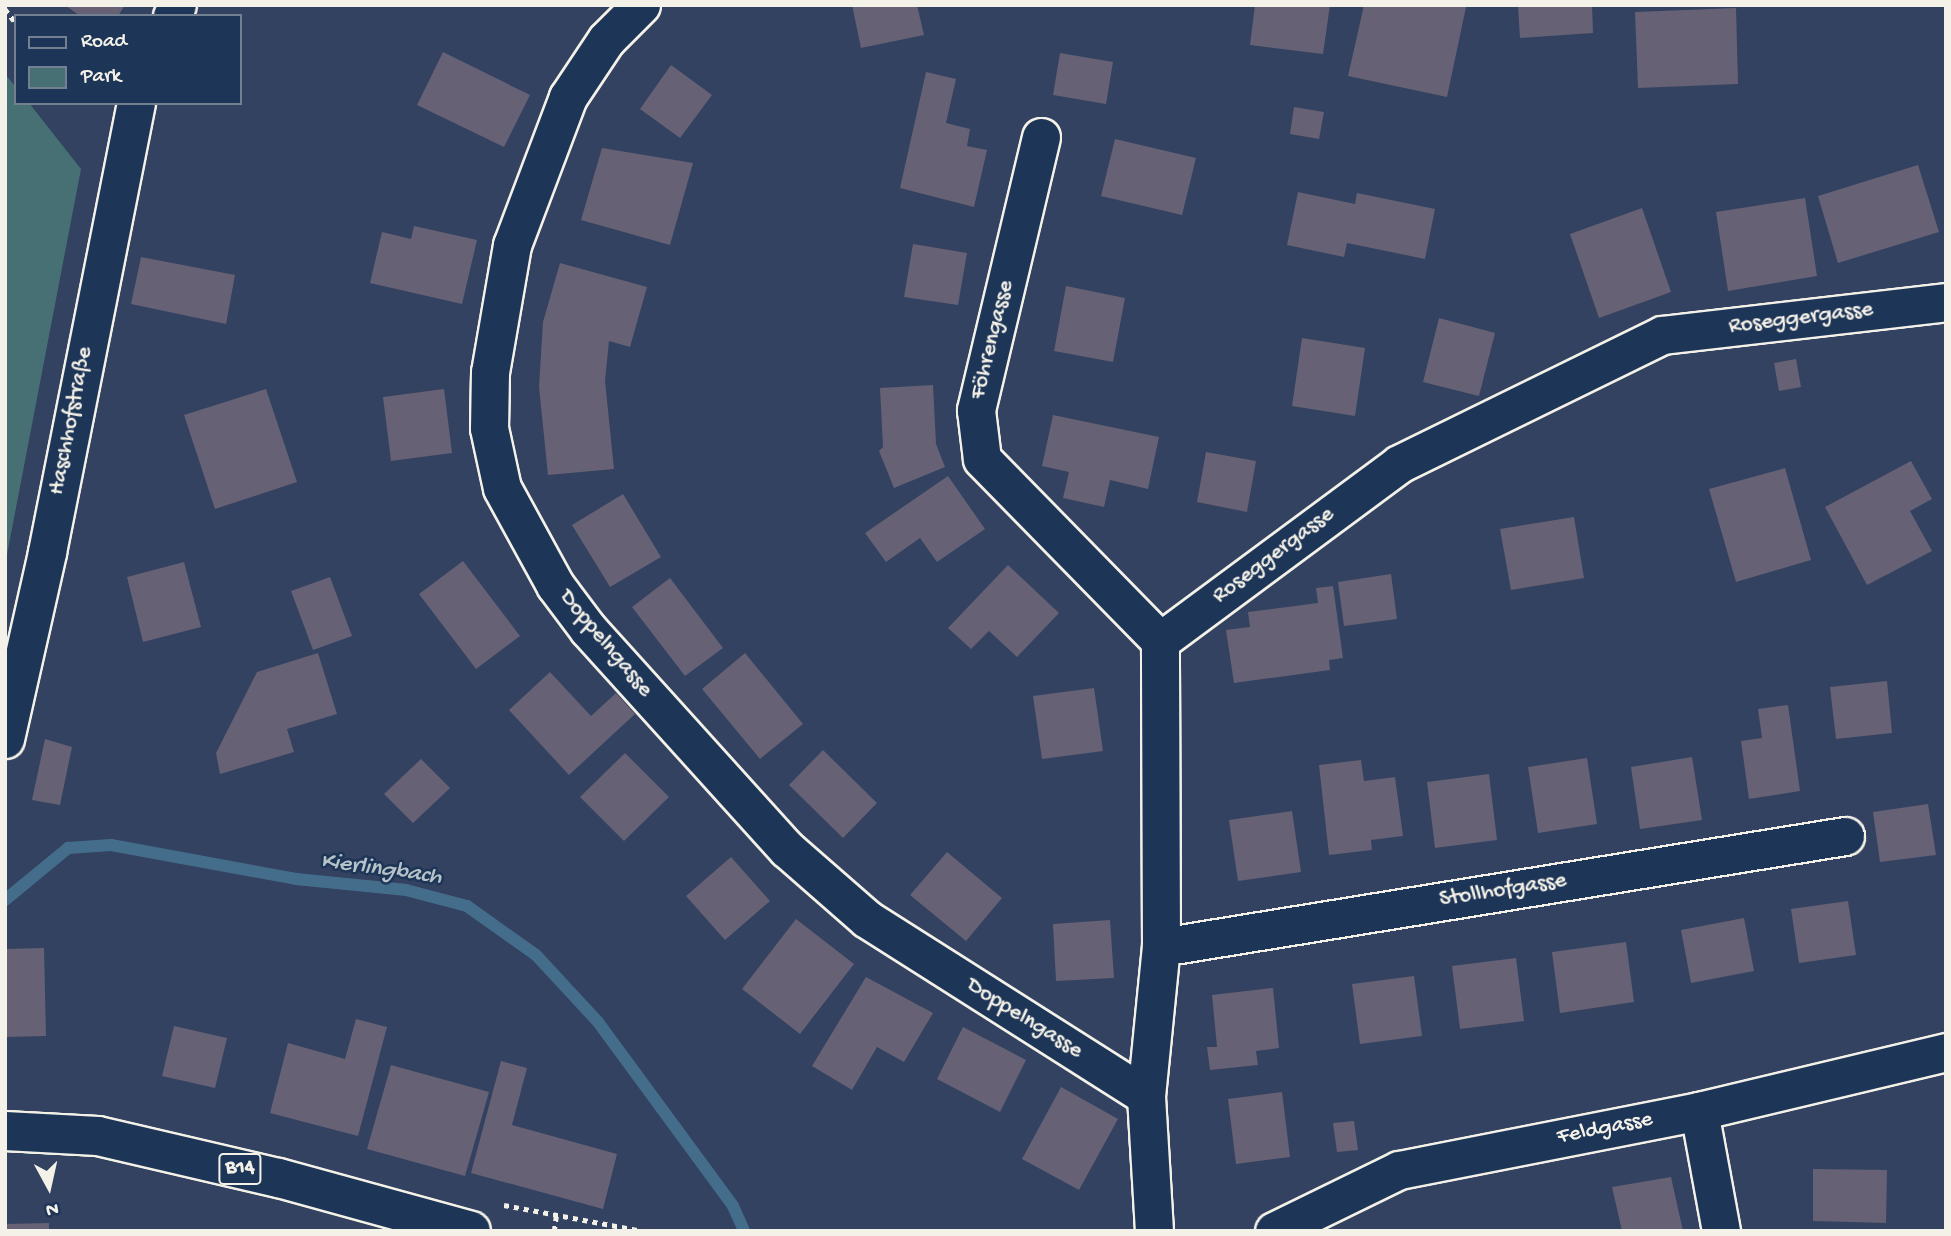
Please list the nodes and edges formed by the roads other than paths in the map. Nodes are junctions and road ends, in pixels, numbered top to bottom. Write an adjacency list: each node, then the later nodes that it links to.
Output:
1 (641, 5): 10 (street, Doppelngasse)
2 (136, 105): 6 (street, Haschhofstraße)
3 (1041, 137): 5 (street, Föhrengasse)
4 (1946, 302): 5 (street, Roseggergasse)
5 (1160, 641): 8 (street)
6 (5, 739)
7 (1844, 836): 8 (street, Stollhofgasse)
8 (1161, 947): 10 (street)
9 (1946, 1052): 11 (street, Feldgasse)
10 (1146, 1096): 14 (street)
11 (1699, 1111): 15 (street, Feldgasse); 16 (street)
12 (5, 1131): 13 (main road, B14)
13 (471, 1231)
14 (1154, 1231)
15 (1274, 1231)
16 (1721, 1231)

